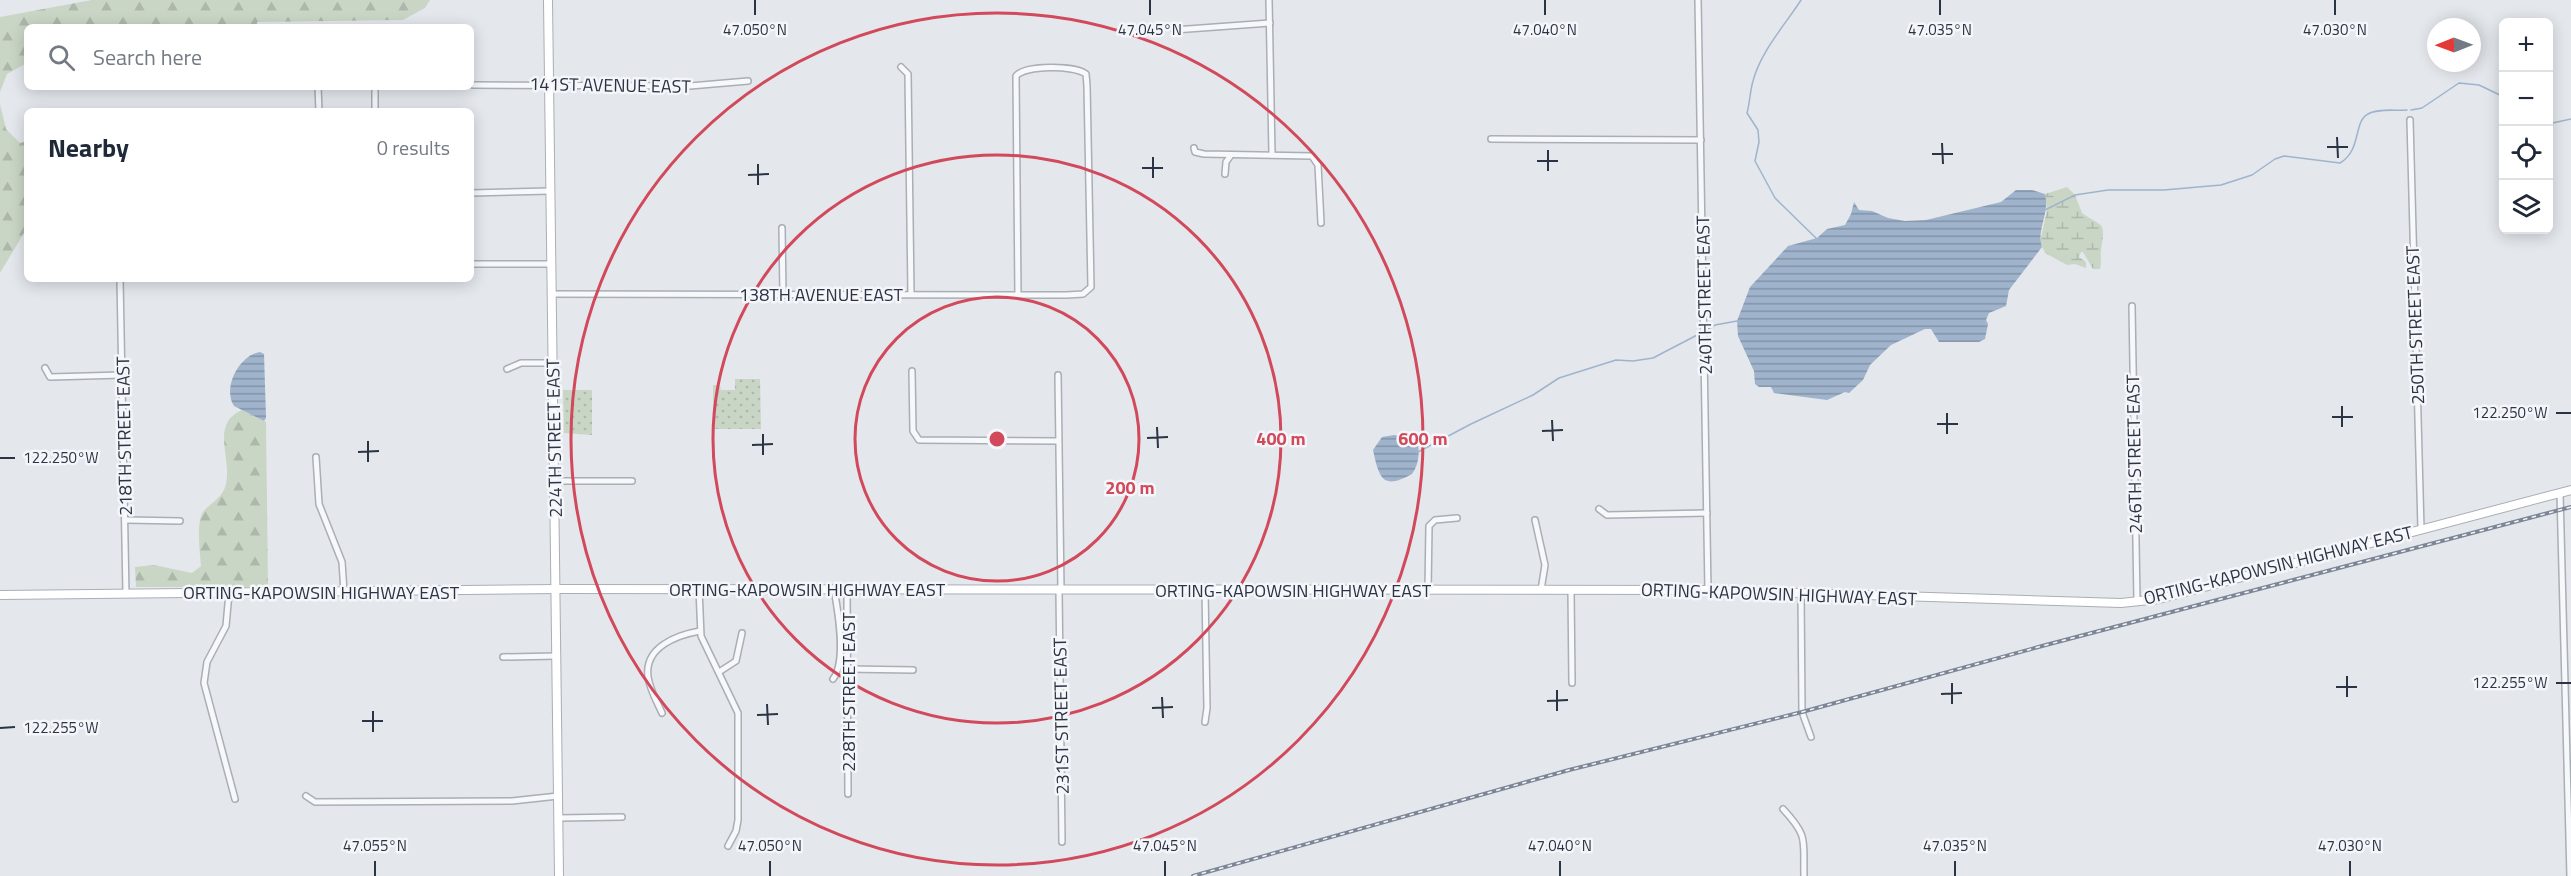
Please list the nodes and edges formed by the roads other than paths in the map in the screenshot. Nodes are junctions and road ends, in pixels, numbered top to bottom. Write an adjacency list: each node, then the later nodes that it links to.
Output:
1 (548, 0): 8 (main road, 224TH STREET EAST)
2 (1269, 0): 4 (street)
3 (1698, 0): 16 (street, 240TH STREET EAST)
4 (1270, 23): 5 (street); 18 (street)
5 (1173, 30)
6 (901, 67): 30 (street)
7 (748, 81): 8 (street, 141ST AVENUE EAST)
8 (549, 84): 9 (street, 141ST AVENUE EAST); 21 (main road, 224TH STREET EAST)
9 (474, 85)
10 (318, 90): 12 (street)
11 (375, 90): 13 (street)
12 (319, 108)
13 (375, 108)
14 (2410, 120): 51 (street, 250TH STREET EAST)
15 (1491, 139): 16 (street)
16 (1701, 140): 46 (street, 240TH STREET EAST)
17 (1194, 148): 19 (street)
18 (1272, 154): 19 (street); 23 (street)
19 (1231, 155): 20 (street)
20 (1225, 174)
21 (550, 191): 22 (street); 26 (main road, 224TH STREET EAST)
22 (474, 193)
23 (1321, 223)
24 (782, 228): 29 (street)
25 (474, 264): 26 (street)
26 (551, 264): 28 (main road, 224TH STREET EAST)
27 (120, 282): 37 (street, 218TH STREET EAST)
28 (551, 294): 29 (street, 138TH AVENUE EAST); 33 (main road, 224TH STREET EAST)
29 (783, 294): 30 (street, 138TH AVENUE EAST)
30 (911, 294): 31 (street, 138TH AVENUE EAST)
31 (1018, 295): 31 (street, 138TH AVENUE EAST)
32 (2132, 306): 67 (street, 246TH STREET EAST)
33 (553, 363): 35 (street); 41 (main road, 224TH STREET EAST)
34 (45, 368): 37 (street)
35 (507, 369)
36 (912, 371): 39 (street)
37 (123, 375): 48 (street, 218TH STREET EAST)
38 (1058, 375): 39 (street, 231ST STREET EAST)
39 (1058, 441): 56 (street, 231ST STREET EAST)
40 (316, 457): 62 (street)
41 (555, 481): 42 (street); 52 (main road, 224TH STREET EAST)
42 (632, 481)
43 (2571, 490): 44 (main road, ORTING-KAPOWSIN HIGHWAY EAST)
44 (2560, 493): 51 (main road, ORTING-KAPOWSIN HIGHWAY EAST); 91 (street)
45 (1599, 509): 46 (street)
46 (1707, 513): 61 (street, 240TH STREET EAST)
47 (1457, 518): 58 (street)
48 (126, 520): 50 (street); 65 (street, 218TH STREET EAST)
49 (1535, 520): 59 (street)
50 (180, 521)
51 (2421, 529): 67 (main road, ORTING-KAPOWSIN HIGHWAY EAST)
52 (556, 589): 53 (main road, ORTING-KAPOWSIN HIGHWAY EAST); 62 (main road, ORTING-KAPOWSIN HIGHWAY EAST); 70 (main road, 224TH STREET EAST)
53 (699, 589): 54 (main road, ORTING-KAPOWSIN HIGHWAY EAST); 68 (street)
54 (834, 590): 55 (main road, ORTING-KAPOWSIN HIGHWAY EAST); 75 (street)
55 (847, 590): 56 (main road, ORTING-KAPOWSIN HIGHWAY EAST); 72 (street, 228TH STREET EAST)
56 (1060, 590): 57 (main road, ORTING-KAPOWSIN HIGHWAY EAST); 87 (street, 231ST STREET EAST)
57 (1205, 590): 58 (main road, ORTING-KAPOWSIN HIGHWAY EAST); 78 (street)
58 (1428, 590): 59 (main road, ORTING-KAPOWSIN HIGHWAY EAST)
59 (1541, 590): 60 (main road, ORTING-KAPOWSIN HIGHWAY EAST)
60 (1571, 590): 61 (main road, ORTING-KAPOWSIN HIGHWAY EAST); 76 (street)
61 (1708, 590): 64 (main road, ORTING-KAPOWSIN HIGHWAY EAST)
62 (344, 592): 63 (main road, ORTING-KAPOWSIN HIGHWAY EAST)
63 (229, 593): 65 (main road, ORTING-KAPOWSIN HIGHWAY EAST); 83 (street)
64 (1801, 593): 67 (main road, ORTING-KAPOWSIN HIGHWAY EAST); 79 (street)
65 (126, 594): 66 (main road, ORTING-KAPOWSIN HIGHWAY EAST)
66 (0, 595)
67 (2137, 601)
68 (700, 631): 74 (street); 77 (street)
69 (742, 633): 74 (street)
70 (557, 656): 71 (street); 82 (main road, 224TH STREET EAST)
71 (503, 657)
72 (847, 669): 73 (street); 80 (street, 228TH STREET EAST)
73 (913, 670)
74 (719, 672): 88 (street)
75 (833, 679)
76 (1572, 683)
77 (662, 713)
78 (1205, 722)
79 (1811, 737)
80 (848, 794)
81 (306, 796): 82 (street)
82 (558, 796): 86 (main road, 224TH STREET EAST)
83 (236, 799)
84 (1783, 809): 90 (street)
85 (622, 817): 86 (street)
86 (558, 818): 89 (main road, 224TH STREET EAST)
87 (1062, 842)
88 (728, 846)
89 (559, 876)
90 (1804, 876)
91 (2570, 876)

